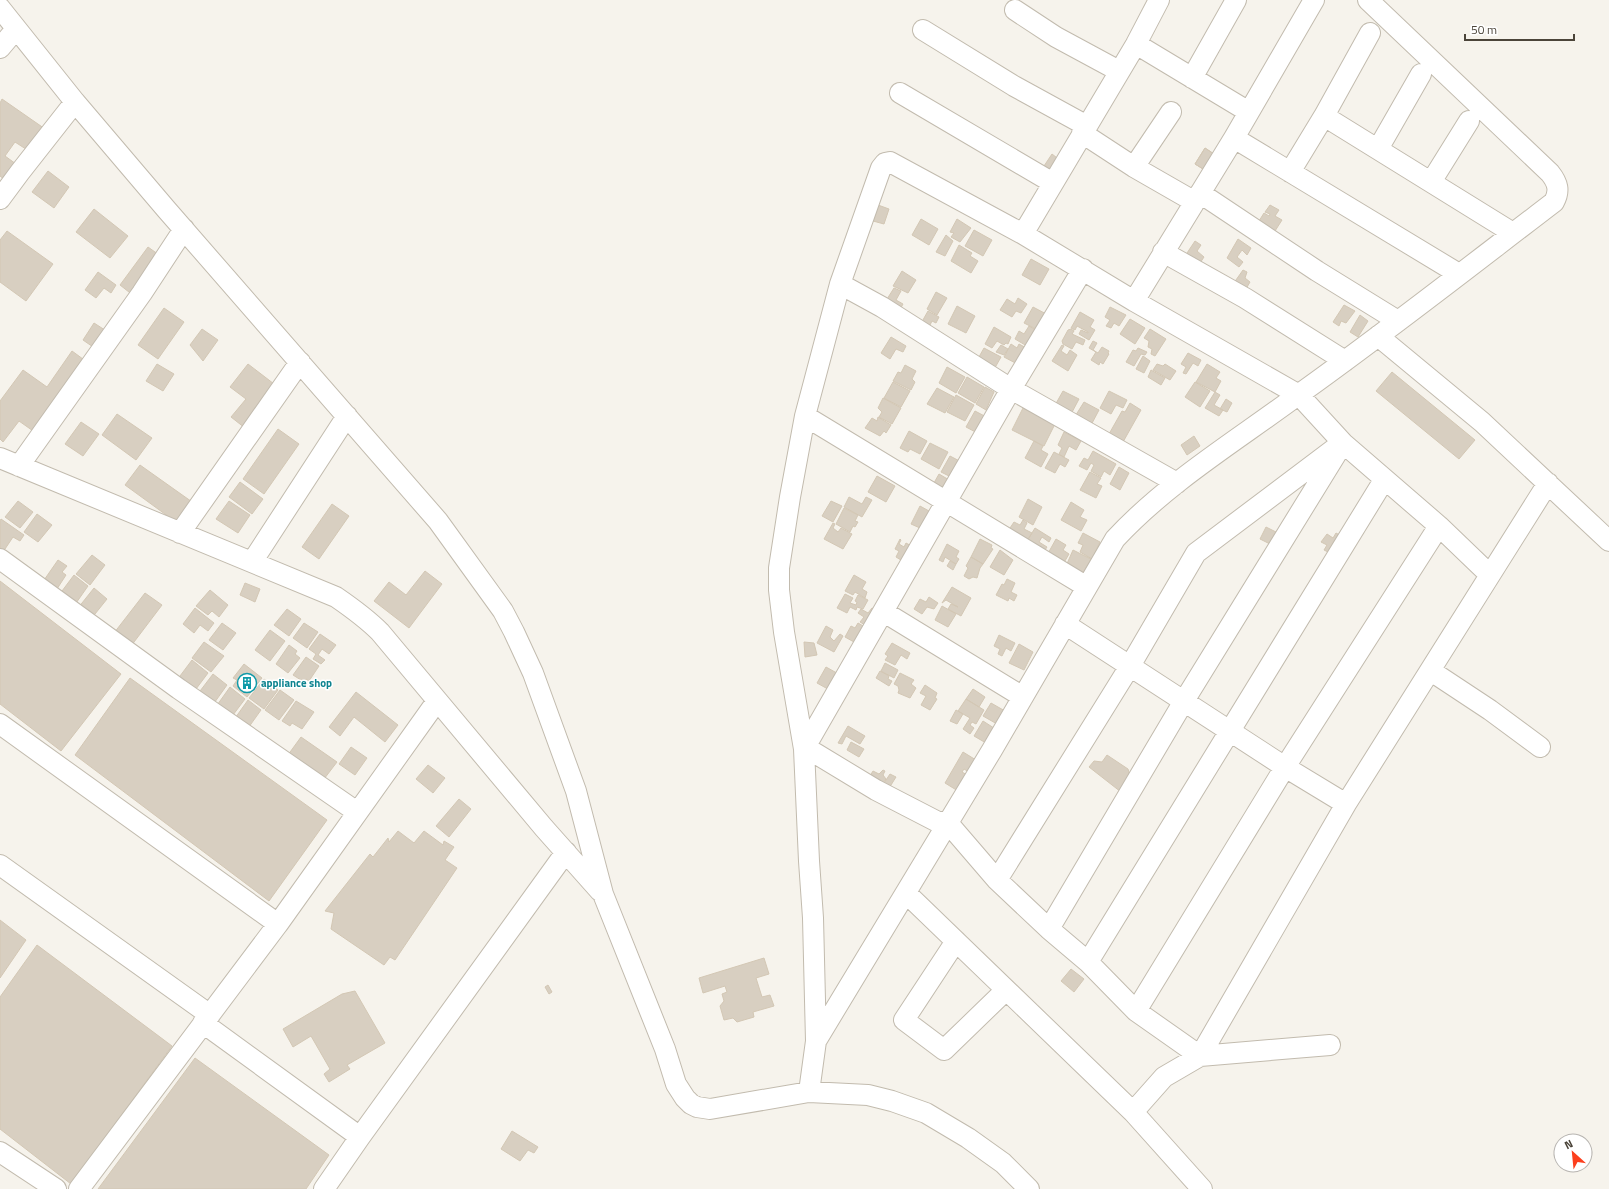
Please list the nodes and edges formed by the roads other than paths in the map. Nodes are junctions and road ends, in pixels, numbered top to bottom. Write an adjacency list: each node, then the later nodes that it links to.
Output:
1 (1160, 0): 10 (street)
2 (1236, 0): 14 (street)
3 (1314, 0): 18 (street)
4 (1368, 0): 31 (street)
5 (0, 8): 7 (street)
6 (1015, 10): 12 (street)
7 (16, 29): 11 (street); 16 (street)
8 (923, 30): 21 (street)
9 (1370, 33): 19 (street)
10 (1136, 44): 12 (street); 14 (street)
11 (0, 48)
12 (1119, 71): 21 (street)
13 (1421, 74): 23 (street)
14 (1192, 78): 18 (street)
15 (900, 93): 27 (street)
16 (75, 102): 29 (street); 30 (street)
17 (1171, 112): 24 (street)
18 (1249, 112): 22 (street)
19 (1324, 116): 23 (street); 25 (street)
20 (1469, 121): 26 (street)
21 (1084, 130): 24 (street); 27 (street)
22 (1234, 138): 25 (street); 28 (street)
23 (1378, 149): 26 (street)
24 (1134, 167): 28 (street)
25 (1290, 172): 35 (street)
26 (1431, 182): 31 (street)
27 (1053, 183): 32 (street)
28 (1198, 197): 33 (street); 38 (street)
29 (0, 199)
30 (184, 229): 41 (street); 48 (street)
31 (1513, 233): 35 (street)
32 (1023, 234): 34 (street); 36 (street)
33 (1164, 252): 37 (street); 40 (street)
34 (1083, 269): 37 (street); 42 (street)
35 (1459, 274): 38 (street)
36 (840, 284): 42 (street); 45 (street)
37 (1134, 301): 43 (street)
38 (1398, 321): 39 (street)
39 (1378, 336): 40 (street); 51 (street)
40 (1345, 360): 43 (street)
41 (300, 362): 44 (street); 54 (street)
42 (1012, 389): 50 (street); 52 (street)
43 (1299, 395): 46 (street); 50 (street)
44 (347, 416): 57 (street); 79 (street)
45 (805, 416): 52 (street); 70 (street)
46 (1343, 443): 49 (street); 62 (street); 66 (street)
47 (0, 458): 48 (street)
48 (19, 466): 54 (street)
49 (1384, 480): 53 (street); 68 (street)
50 (1177, 483): 59 (street)
51 (1548, 483): 55 (street); 58 (street)
52 (947, 503): 59 (street); 60 (street)
53 (1439, 526): 58 (street); 71 (street)
54 (180, 533): 57 (street)
55 (1609, 541)
56 (0, 558): 73 (street)
57 (252, 562): 65 (street)
58 (1490, 575): 63 (street)
59 (1087, 587): 61 (street)
60 (884, 612): 64 (street); 70 (street)
61 (1065, 624): 62 (street); 64 (street)
62 (1130, 666): 66 (street); 77 (street)
63 (1431, 670): 69 (street); 72 (street)
64 (1023, 697): 74 (street)
65 (437, 701): 73 (street); 75 (street)
66 (1184, 701): 68 (street); 81 (street)
67 (0, 724): 80 (street)
68 (1229, 730): 71 (street); 83 (street)
69 (1540, 747)
70 (805, 748): 74 (street); 87 (street)
71 (1285, 767): 72 (street); 85 (street)
72 (1346, 804): 89 (street)
73 (357, 812): 80 (street)
74 (948, 823): 77 (street); 78 (street)
75 (566, 852): 79 (street); 92 (street)
76 (0, 865): 86 (street)
77 (996, 880): 81 (street)
78 (906, 893): 82 (street); 87 (street)
79 (603, 894): 90 (street)
80 (278, 924): 86 (street)
81 (1049, 929): 83 (street)
82 (956, 941): 84 (street); 84 (street)
83 (1088, 962): 85 (street)
84 (1006, 990): 91 (street)
85 (1136, 1011): 89 (street)
86 (206, 1019): 92 (street); 95 (street)
87 (816, 1041): 90 (street)
88 (1330, 1046): 89 (street)
89 (1200, 1056): 91 (street)
90 (809, 1092): 97 (street)
91 (1133, 1112): 98 (street)
92 (360, 1137): 96 (street)
93 (0, 1152): 94 (street)
94 (56, 1189)
95 (79, 1189)
96 (324, 1189)
97 (1029, 1189)
98 (1202, 1189)

